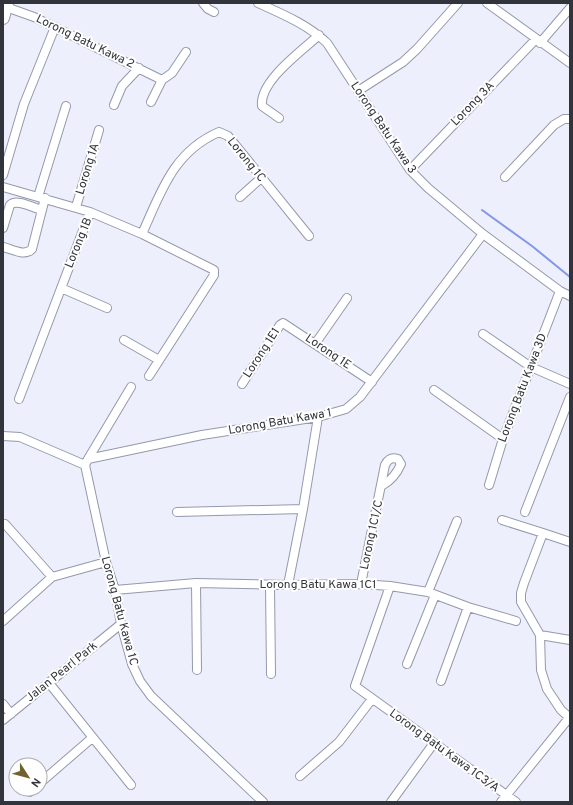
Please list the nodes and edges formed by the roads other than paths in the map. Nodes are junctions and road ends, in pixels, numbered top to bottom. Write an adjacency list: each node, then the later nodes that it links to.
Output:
1 (203, 3): 7 (street)
2 (258, 3): 9 (street, Lorong Batu Kawa 3)
3 (458, 3): 15 (street)
4 (487, 3): 10 (street)
5 (570, 8): 10 (street, Lorong 3A)
6 (6, 9): 8 (street, Lorong Batu Kawa 2)
7 (214, 12)
8 (54, 27): 13 (street, Lorong Batu Kawa 2); 23 (street)
9 (319, 35): 15 (street, Lorong Batu Kawa 3); 19 (street)
10 (538, 41): 12 (street); 22 (street, Lorong 3A)
11 (186, 52): 14 (street)
12 (570, 63)
13 (139, 68): 14 (street, Lorong Batu Kawa 2); 17 (street)
14 (162, 80): 16 (street)
15 (358, 91): 22 (street, Lorong Batu Kawa 3)
16 (151, 102)
17 (114, 105)
18 (66, 106): 28 (street)
19 (279, 118)
20 (570, 119): 24 (street)
21 (99, 130): 29 (street, Lorong 1A)
22 (410, 170): 34 (street, Lorong Batu Kawa 3)
23 (3, 174)
24 (505, 177)
25 (261, 178): 27 (street); 33 (street, Lorong 1C); 35 (street, Lorong 1C)
26 (3, 187): 28 (street)
27 (240, 197)
28 (42, 198): 29 (street); 30 (street)
29 (76, 207): 31 (street)
30 (42, 210): 32 (street); 36 (street)
31 (90, 212): 33 (street, Lorong 1B); 37 (street, Lorong 1B)
32 (3, 228)
33 (142, 234): 46 (street, Lorong 1B)
34 (483, 234): 38 (street, Lorong Batu Kawa 3); 49 (street, Lorong Batu Kawa 1)
35 (309, 236)
36 (3, 247)
37 (61, 288): 41 (street); 55 (street, Lorong 1B)
38 (560, 291): 39 (street, Lorong Batu Kawa 3); 47 (street, Lorong Batu Kawa 3D)
39 (570, 296)
40 (347, 298): 45 (street)
41 (107, 308)
42 (283, 323): 45 (street, Lorong 1E); 50 (street, Lorong 1E1)
43 (483, 334): 47 (street)
44 (124, 340): 46 (street)
45 (315, 344): 49 (street, Lorong 1E)
46 (159, 360): 48 (street)
47 (531, 367): 51 (street); 58 (street, Lorong Batu Kawa 3D)
48 (149, 376)
49 (372, 382): 56 (street, Lorong Batu Kawa 1)
50 (242, 384)
51 (570, 384)
52 (131, 387): 59 (street)
53 (434, 390): 58 (street)
54 (570, 397): 64 (street)
55 (19, 399)
56 (318, 417): 59 (street, Lorong Batu Kawa 1); 62 (street)
57 (3, 436): 59 (street)
58 (503, 439): 61 (street, Lorong Batu Kawa 3D)
59 (86, 462): 70 (street, Lorong Batu Kawa 1C)
60 (383, 485): 73 (street, Lorong 1C1/C)
61 (489, 485)
62 (303, 509): 63 (street); 75 (street)
63 (177, 512)
64 (525, 512)
65 (502, 520): 68 (street)
66 (457, 521): 78 (street)
67 (5, 524): 71 (street)
68 (543, 533): 69 (street); 83 (street)
69 (570, 542)
70 (106, 562): 71 (street); 77 (street, Lorong Batu Kawa 1C)
71 (52, 577): 81 (street)
72 (196, 583): 74 (street, Lorong Batu Kawa 1C1); 77 (street, Lorong Batu Kawa 1C1); 86 (street)
73 (361, 584): 75 (street, Lorong Batu Kawa 1C1); 76 (street, Lorong Batu Kawa 1C1)
74 (270, 585): 75 (street, Lorong Batu Kawa 1C1); 87 (street)
75 (288, 585)
76 (390, 586): 78 (street, Lorong Batu Kawa 1C1); 90 (street, Lorong Batu Kawa 1C3/A)
77 (115, 590): 82 (street, Lorong Batu Kawa 1C)
78 (431, 594): 79 (street, Lorong Batu Kawa 1C1); 85 (street)
79 (468, 607): 80 (street, Lorong Batu Kawa 1C1); 88 (street)
80 (516, 621)
81 (3, 622)
82 (122, 624): 89 (street, Jalan Pearl Park); 101 (street, Lorong Batu Kawa 1C)
83 (540, 635): 84 (street); 93 (street)
84 (570, 640)
85 (407, 664)
86 (197, 670)
87 (271, 674)
88 (441, 681)
89 (49, 683): 92 (street, Jalan Pearl Park); 95 (street)
90 (372, 699): 96 (street, Lorong Batu Kawa 1C3/A); 98 (street)
91 (3, 704): 92 (street)
92 (11, 714): 94 (street, Jalan Pearl Park)
93 (570, 718): 100 (street)
94 (3, 720)
95 (92, 738): 97 (street); 99 (street)
96 (434, 743): 100 (street, Lorong Batu Kawa 1C3/A); 102 (street)
97 (48, 776)
98 (300, 776)
99 (131, 785)
100 (506, 795): 103 (street); 104 (street, Lorong Batu Kawa 1C3/A)
101 (263, 802)
102 (391, 802)
103 (501, 802)
104 (516, 802)

